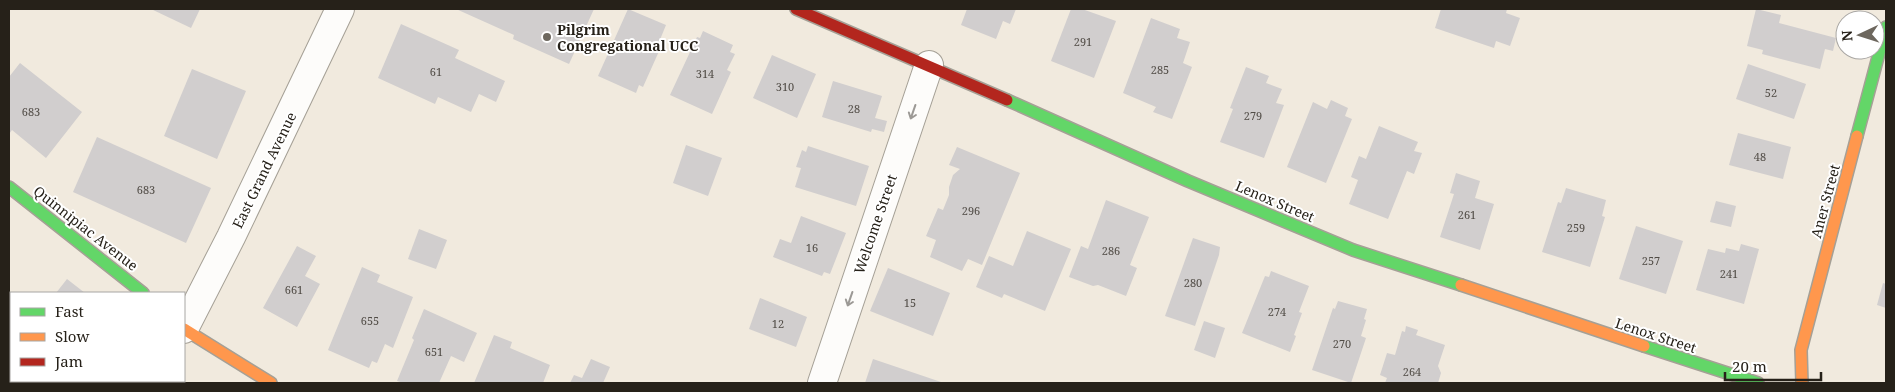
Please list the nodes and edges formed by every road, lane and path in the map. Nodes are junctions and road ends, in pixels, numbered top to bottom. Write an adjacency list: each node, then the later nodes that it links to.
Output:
1 (340, 9): 7 (street, East Grand Avenue)
2 (796, 9): 4 (street, Lenox Street)
3 (1886, 28): 12 (street, Aner Street)
4 (929, 65): 10 (street, Welcome Street, one-way to 10); 11 (street, Lenox Street)
5 (9, 187): 6 (street, Quinnipiac Avenue)
6 (143, 292)
7 (185, 327)
8 (185, 330): 9 (street)
9 (271, 383)
10 (822, 383)
11 (1758, 383)
12 (1802, 383)

